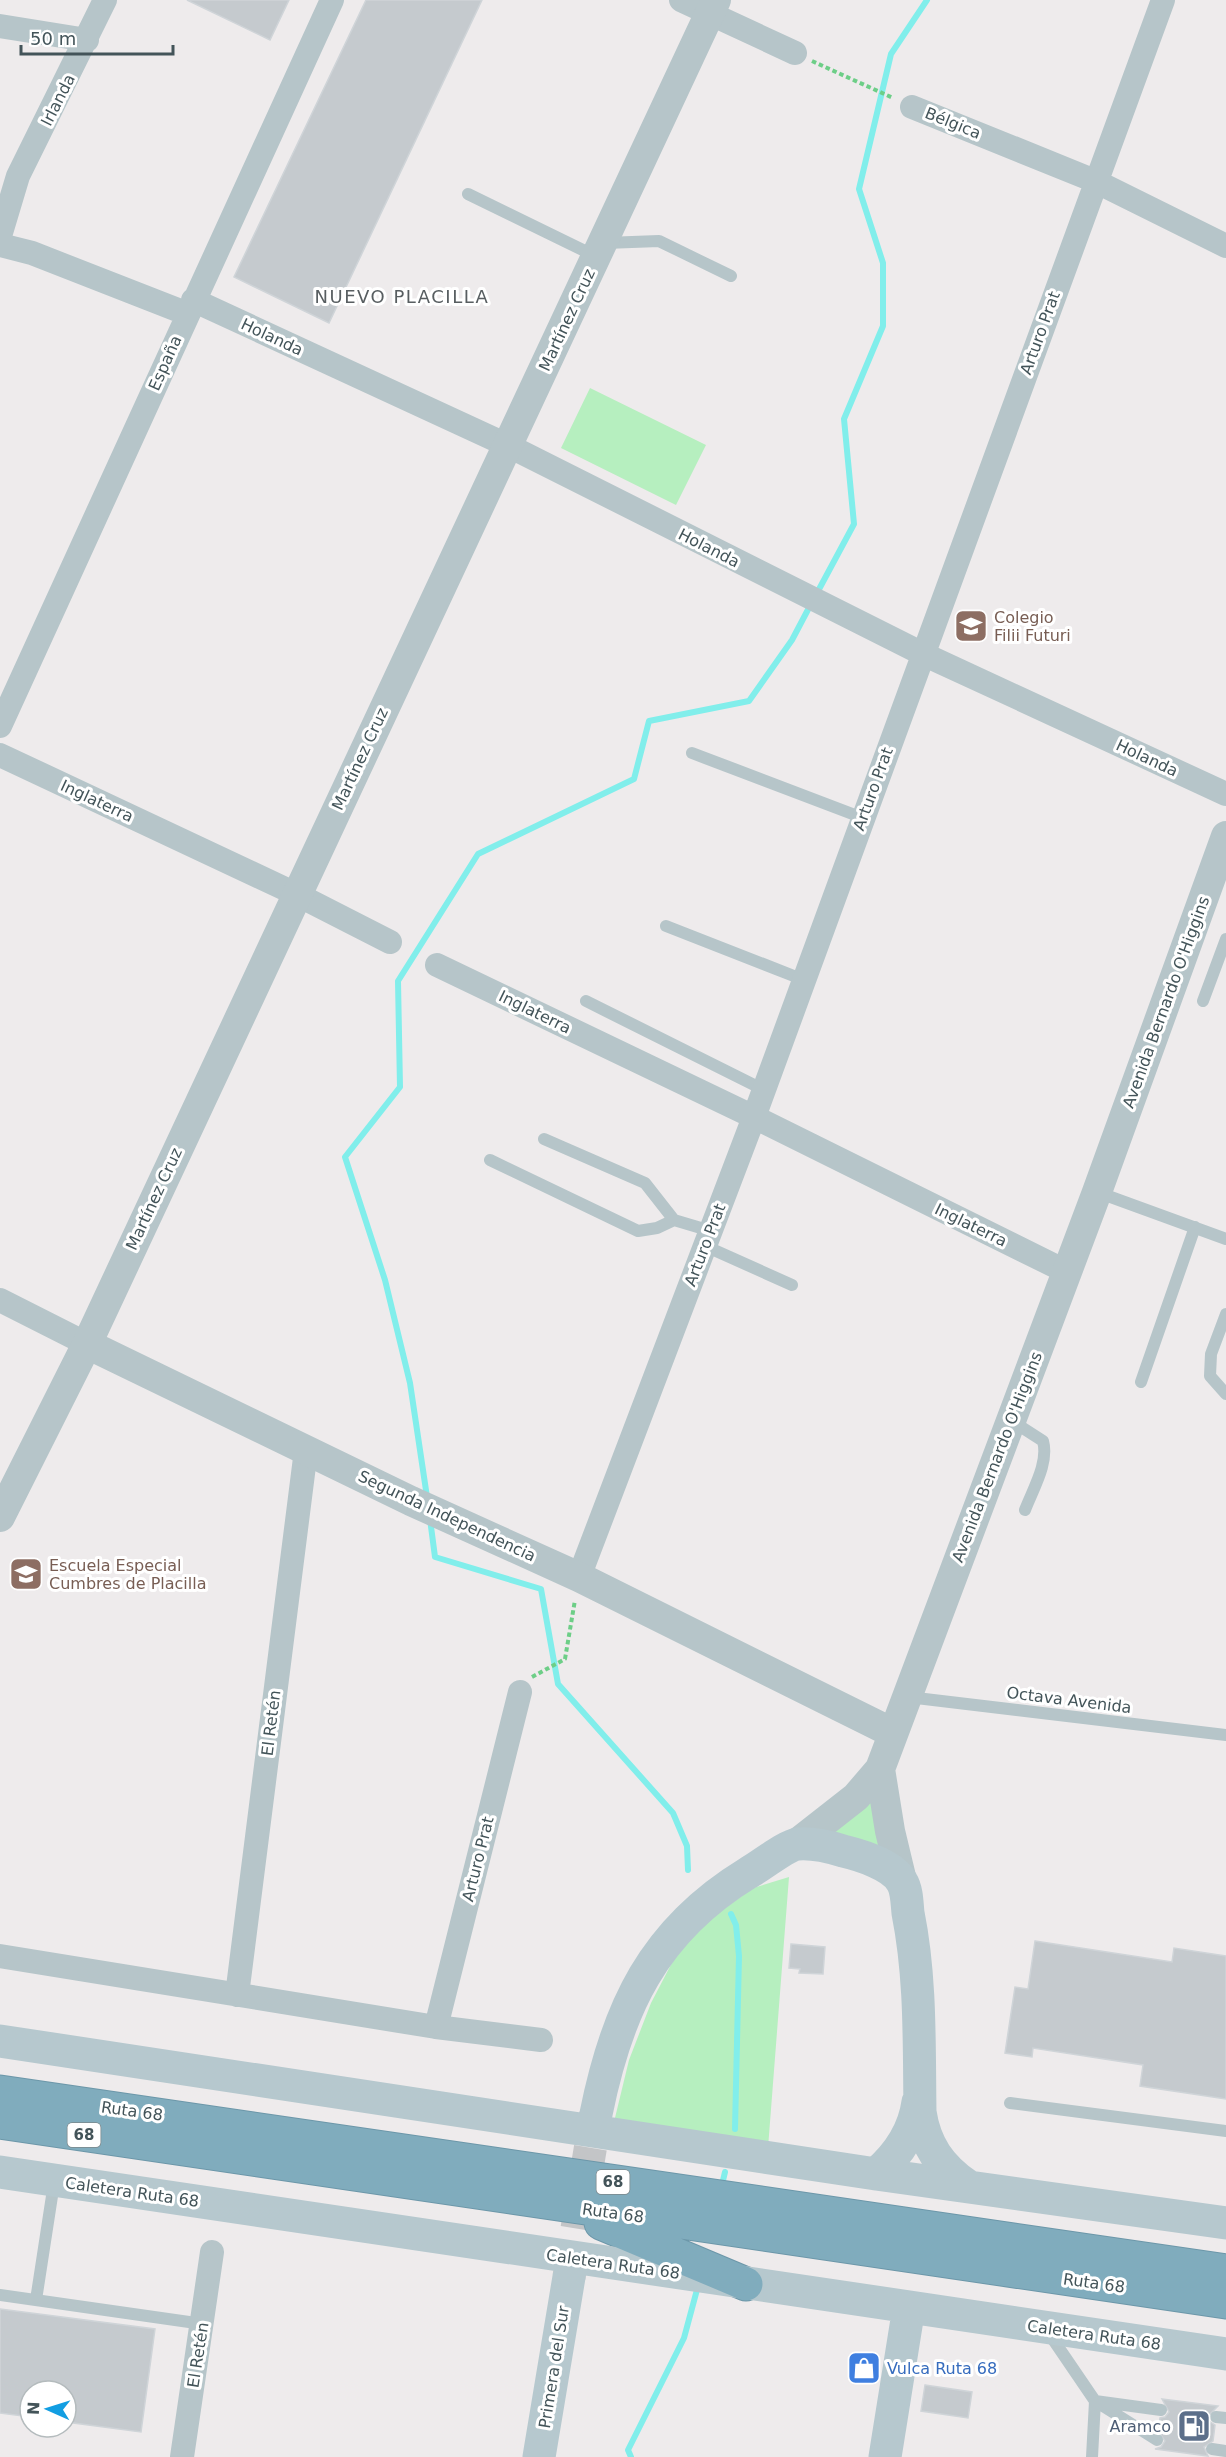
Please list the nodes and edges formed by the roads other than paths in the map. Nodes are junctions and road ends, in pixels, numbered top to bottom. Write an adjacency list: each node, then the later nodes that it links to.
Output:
1 (105, 0): 7 (street, Irlanda)
2 (332, 0): 17 (street, España)
3 (681, 0): 5 (street)
4 (1163, 0): 10 (street, Arturo Prat)
5 (713, 7): 8 (street); 15 (street, Martínez Cruz)
6 (0, 26): 7 (street)
7 (87, 40): 12 (street, Irlanda)
8 (795, 53)
9 (912, 106): 10 (street, Bélgica)
10 (1095, 181): 14 (street, Bélgica); 19 (street, Arturo Prat)
11 (468, 194): 15 (lane)
12 (0, 236)
13 (0, 245): 17 (street, Holanda)
14 (1226, 246)
15 (599, 250): 16 (lane); 18 (street, Martínez Cruz)
16 (731, 276)
17 (190, 307): 18 (street, Holanda); 20 (street, España)
18 (507, 445): 19 (street, Holanda); 26 (street, Martínez Cruz)
19 (922, 654): 23 (street, Holanda); 24 (street, Arturo Prat)
20 (0, 726)
21 (692, 753): 24 (lane)
22 (0, 755): 26 (street, Inglaterra)
23 (1226, 794)
24 (863, 818): 31 (street, Arturo Prat)
25 (1226, 836): 38 (street, Avenida Bernardo O'Higgins)
26 (296, 894): 29 (street, Inglaterra); 47 (street, Martínez Cruz)
27 (666, 926): 31 (lane)
28 (1226, 939): 33 (lane)
29 (390, 942)
30 (437, 965): 35 (street, Inglaterra)
31 (804, 980): 34 (street, Arturo Prat)
32 (586, 1001): 34 (lane)
33 (1203, 1001)
34 (764, 1090): 35 (street, Arturo Prat)
35 (754, 1117): 41 (street, Arturo Prat); 43 (street, Inglaterra)
36 (544, 1138): 39 (lane)
37 (490, 1160): 39 (lane)
38 (1097, 1191): 40 (lane); 43 (street, Avenida Bernardo O'Higgins)
39 (674, 1220): 41 (lane)
40 (1195, 1227): 42 (lane); 48 (lane)
41 (708, 1238): 44 (lane); 54 (street, Arturo Prat)
42 (1226, 1239)
43 (1067, 1272): 50 (street, Avenida Bernardo O'Higgins)
44 (792, 1286)
45 (0, 1300): 47 (street, Segunda Independencia)
46 (1226, 1314): 49 (lane)
47 (87, 1344): 51 (street, Segunda Independencia); 53 (street, Martínez Cruz)
48 (1141, 1382)
49 (1226, 1394)
50 (1011, 1421): 52 (lane); 56 (street, Avenida Bernardo O'Higgins)
51 (306, 1450): 54 (street, Segunda Independencia); 63 (street, El Retén)
52 (1025, 1510)
53 (0, 1517)
54 (579, 1577): 57 (street, Segunda Independencia)
55 (527, 1683): 64 (street, Arturo Prat)
56 (907, 1697): 57 (street, Avenida Bernardo O'Higgins); 58 (lane, Octava Avenida)
57 (894, 1733): 59 (street, Avenida Bernardo O'Higgins)
58 (1226, 1735)
59 (880, 1769): 60 (street); 61 (street)
60 (796, 1844): 61 (main road); 70 (main road)
61 (902, 1881): 68 (main road)
62 (0, 1956): 63 (street)
63 (237, 1995): 64 (street)
64 (435, 2027): 65 (street)
65 (541, 2040)
66 (0, 2041): 74 (main road)
67 (0, 2092): 80 (highway, Ruta 68 / 68)
68 (919, 2095): 74 (main road); 76 (main road)
69 (1010, 2103): 72 (lane)
70 (596, 2114)
71 (0, 2122): 77 (highway, Ruta 68 / 68)
72 (1226, 2131)
73 (0, 2172): 75 (main road, Caletera Ruta 68)
74 (876, 2174): 76 (main road)
75 (55, 2180): 82 (main road, Caletera Ruta 68); 84 (lane)
76 (968, 2186): 78 (main road)
77 (558, 2205): 82 (highway); 85 (highway, Ruta 68 / 68)
78 (1226, 2223)
79 (212, 2252): 87 (street, El Retén)
80 (1226, 2271)
81 (569, 2277): 96 (main road, Primera del Sur)
82 (746, 2284): 86 (main road, Caletera Ruta 68)
83 (0, 2295): 84 (lane)
84 (36, 2300): 87 (lane)
85 (1226, 2302)
86 (909, 2307): 88 (main road, Caletera Ruta 68); 97 (main road)
87 (203, 2325): 95 (street, El Retén)
88 (1046, 2328): 89 (main road, Caletera Ruta 68); 90 (lane)
89 (1226, 2354)
90 (1095, 2401): 91 (lane); 92 (lane); 98 (lane)
91 (1161, 2410)
92 (1157, 2440)
93 (1212, 2449): 94 (lane)
94 (1226, 2451)
95 (182, 2457)
96 (539, 2457)
97 (885, 2457)
98 (1092, 2457)

